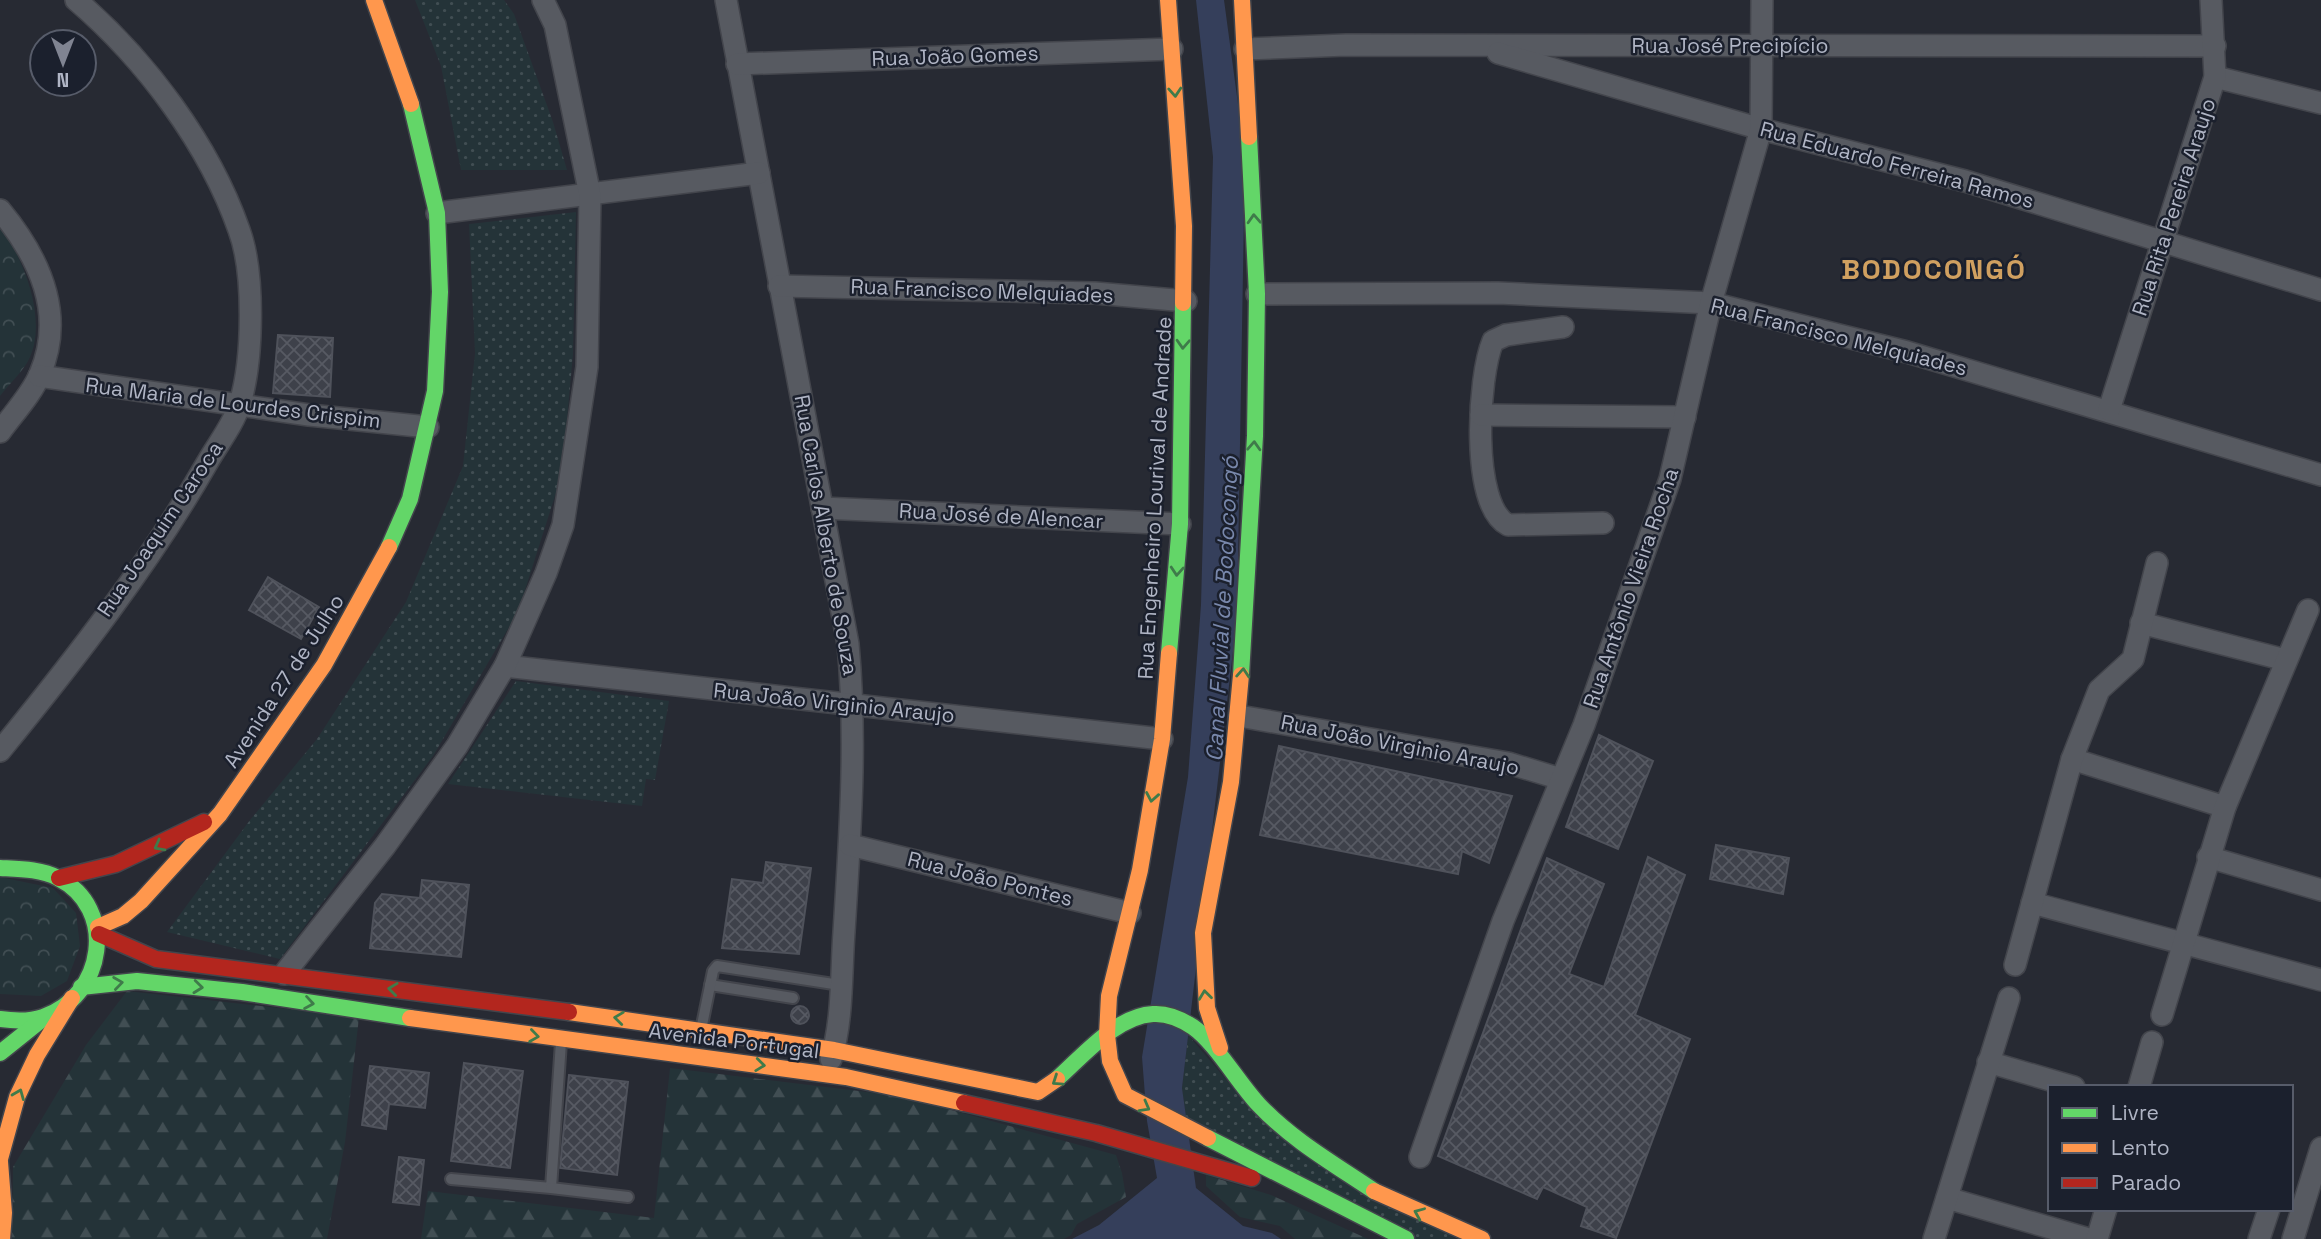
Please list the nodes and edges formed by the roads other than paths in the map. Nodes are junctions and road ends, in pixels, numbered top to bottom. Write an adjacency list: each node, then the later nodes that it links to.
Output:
1 (76, 0): 30 (street, Rua Joaquim Caroca)
2 (374, 0): 21 (main road, Avenida 27 de Julho)
3 (543, 0): 19 (street)
4 (726, 0): 14 (street, Rua Carlos Alberto de Souza)
5 (1168, 0): 12 (main road, Rua Engenheiro Lourival de Andrade)
6 (1242, 0): 13 (main road)
7 (1762, 0): 11 (street, Rua Antônio Vieira Rocha)
8 (2211, 0): 10 (street, Rua Rita Pereira Araujo)
9 (1472, 45): 11 (street, Rua José Precipício); 13 (street, Rua José Precipício); 17 (street, Rua Eduardo Ferreira Ramos)
10 (2215, 46): 11 (street, Rua José Precipício); 15 (street, Rua Rita Pereira Araujo)
11 (1762, 47): 17 (street, Rua Antônio Vieira Rocha)
12 (1172, 49): 14 (street, Rua João Gomes); 26 (main road, Rua Engenheiro Lourival de Andrade, one-way to 26)
13 (1245, 49): 25 (main road, one-way to 13)
14 (737, 64): 18 (street, Rua Carlos Alberto de Souza)
15 (2215, 77): 16 (street); 22 (street, Rua Rita Pereira Araujo)
16 (2321, 103)
17 (1761, 129): 22 (street, Rua Eduardo Ferreira Ramos); 27 (street, Rua Antônio Vieira Rocha)
18 (760, 173): 19 (street); 23 (street, Rua Carlos Alberto de Souza)
19 (590, 195): 21 (street); 44 (street)
20 (0, 210): 29 (street)
21 (437, 213): 34 (main road, Avenida 27 de Julho)
22 (2163, 242): 24 (street, Rua Eduardo Ferreira Ramos); 31 (street, Rua Rita Pereira Araujo)
23 (779, 286): 26 (street, Rua Francisco Melquiades); 37 (street, Rua Carlos Alberto de Souza)
24 (2321, 290)
25 (1257, 294): 27 (street, Rua Francisco Melquiades); 46 (main road, one-way to 25)
26 (1186, 301): 39 (main road, Rua Engenheiro Lourival de Andrade, one-way to 39)
27 (1711, 303): 31 (street, Rua Francisco Melquiades); 33 (street, Rua Antônio Vieira Rocha)
28 (1563, 327): 32 (street)
29 (39, 376): 30 (street, Rua Maria de Lourdes Crispim); 35 (street)
30 (240, 404): 34 (street, Rua Maria de Lourdes Crispim); 48 (street, Rua Joaquim Caroca)
31 (2109, 410): 36 (street, Rua Francisco Melquiades)
32 (1481, 415): 33 (street); 38 (street)
33 (1685, 417): 50 (street, Rua Antônio Vieira Rocha)
34 (428, 427): 52 (main road, Avenida 27 de Julho)
35 (0, 432)
36 (2321, 475)
37 (822, 508): 39 (street, Rua José de Alencar); 45 (street, Rua Carlos Alberto de Souza)
38 (1602, 523)
39 (1180, 524): 47 (main road, Rua Engenheiro Lourival de Andrade, one-way to 47)
40 (2157, 563): 42 (street)
41 (2308, 610): 43 (street)
42 (2141, 623): 43 (street); 49 (street)
43 (2287, 660): 51 (street)
44 (505, 666): 45 (street, Rua João Virginio Araujo); 63 (street)
45 (854, 705): 47 (street, Rua João Virginio Araujo); 53 (street, Rua Carlos Alberto de Souza)
46 (1239, 716): 50 (street, Rua João Virginio Araujo); 79 (main road, one-way to 46)
47 (1162, 739): 59 (main road, Rua Engenheiro Lourival de Andrade, one-way to 59)
48 (0, 751)
49 (2072, 759): 51 (street); 58 (street)
50 (1561, 779): 85 (street, Rua Antônio Vieira Rocha)
51 (2225, 807): 54 (street)
52 (220, 814): 56 (main road, Avenida 27 de Julho, one-way to 56); 60 (main road, Avenida 27 de Julho)
53 (850, 845): 59 (street, Rua João Pontes); 66 (street, Rua Carlos Alberto de Souza)
54 (2208, 858): 57 (street); 61 (street)
55 (0, 868): 56 (main road)
56 (59, 878): 60 (main road)
57 (2321, 890)
58 (2032, 903): 61 (street); 62 (street)
59 (1130, 914): 74 (main road, Rua Engenheiro Lourival de Andrade)
60 (98, 930): 63 (main road, Avenida Portugal); 67 (main road)
61 (2185, 946): 64 (street); 70 (street)
62 (2015, 965)
63 (284, 974): 73 (main road, Avenida Portugal, one-way to 63)
64 (2321, 980)
65 (710, 985): 66 (lane); 68 (lane); 73 (lane)
66 (840, 985): 77 (street, Rua Carlos Alberto de Souza)
67 (77, 993): 71 (main road); 75 (main road, Avenida Portugal, one-way to 75); 86 (main road, one-way to 67)
68 (793, 998)
69 (2009, 998): 80 (street)
70 (2162, 1015)
71 (45, 1017): 72 (main road); 78 (main road)
72 (0, 1019)
73 (701, 1029): 77 (main road, Avenida Portugal)
74 (1107, 1035): 77 (main road, Avenida Portugal, one-way to 77); 79 (main road, Avenida Portugal); 93 (main road, Avenida Portugal, one-way to 93)
75 (562, 1040): 81 (main road, Avenida Portugal, one-way to 81); 88 (lane)
76 (2152, 1042): 83 (street)
77 (834, 1050): 81 (street, Rua Carlos Alberto de Souza)
78 (0, 1053)
79 (1225, 1061): 96 (main road, Avenida Portugal, one-way to 79)
80 (1988, 1062): 82 (street); 90 (street)
81 (827, 1074): 93 (main road, Avenida Portugal)
82 (2067, 1085)
83 (2140, 1085)
84 (2321, 1148): 101 (street)
85 (1420, 1157)
86 (0, 1161): 94 (main road)
87 (451, 1180): 88 (lane)
88 (551, 1188): 89 (lane)
89 (628, 1197)
90 (1947, 1198): 97 (street); 98 (street)
91 (2105, 1211): 99 (street)
92 (2268, 1211): 100 (street)
93 (1366, 1220): 95 (main road, Avenida Portugal)
94 (2, 1239)
95 (1406, 1239)
96 (1482, 1239)
97 (1934, 1239)
98 (2089, 1239)
99 (2097, 1239)
100 (2259, 1239)
101 (2293, 1239)

